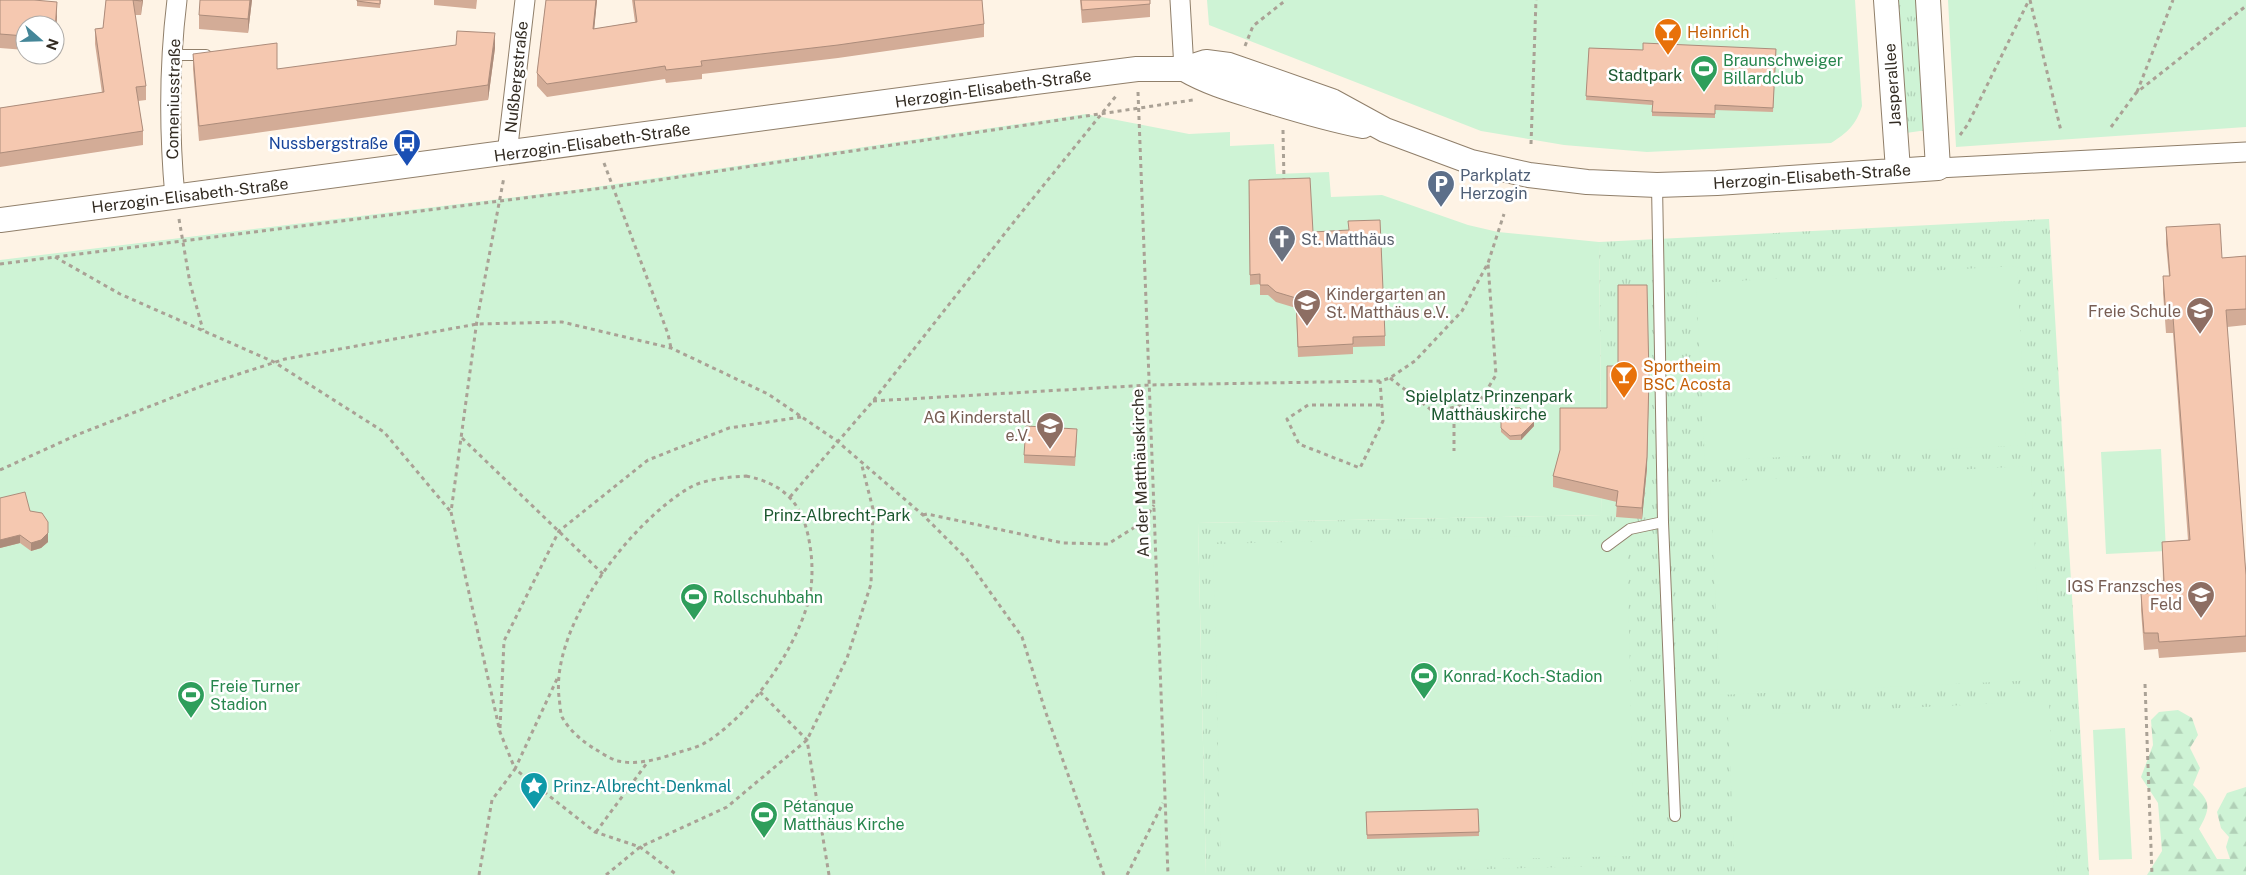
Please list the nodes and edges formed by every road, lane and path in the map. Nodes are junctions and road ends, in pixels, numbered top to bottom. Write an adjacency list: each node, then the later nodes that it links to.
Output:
1 (177, 0): 12 (street, Comeniusstraße)
2 (525, 0): 25 (street, Nußbergstraße)
3 (1180, 0): 15 (street)
4 (1286, 0): 11 (path)
5 (1536, 0): 23 (path)
6 (1886, 0): 28 (street, Jasperallee)
7 (1928, 0): 27 (street)
8 (2029, 0): 22 (path); 27 (path)
9 (2173, 0): 16 (path)
10 (2246, 6): 16 (path)
11 (1245, 51)
12 (172, 55): 13 (lane); 32 (street, Comeniusstraße)
13 (221, 55)
14 (1137, 69): 15 (street, Herzogin-Elisabeth-Straße); 18 (path, An der Matthäuskirche); 19 (path); 25 (street, Herzogin-Elisabeth-Straße)
15 (1184, 69): 29 (street, Herzogin-Elisabeth-Straße)
16 (2136, 93): 21 (path)
17 (1197, 100): 18 (path)
18 (1138, 108): 19 (path); 46 (path, An der Matthäuskirche)
19 (1103, 113): 30 (path); 47 (path)
20 (1283, 125): 31 (path)
21 (2111, 127)
22 (2061, 131)
23 (1531, 144)
24 (2246, 152): 27 (street, Herzogin-Elisabeth-Straße)
25 (507, 154): 32 (street, Herzogin-Elisabeth-Straße)
26 (601, 155): 30 (path)
27 (1938, 168): 28 (street, Herzogin-Elisabeth-Straße)
28 (1898, 170): 29 (street, Herzogin-Elisabeth-Straße)
29 (1656, 185): 60 (lane)
30 (612, 187): 33 (path); 42 (path)
31 (1284, 189)
32 (175, 197): 35 (street, Herzogin-Elisabeth-Straße)
33 (501, 202): 36 (path); 40 (path)
34 (1504, 214): 38 (path)
35 (0, 220)
36 (184, 242): 37 (path); 41 (path)
37 (54, 257): 39 (path); 41 (path)
38 (1488, 263): 44 (path); 44 (path)
39 (0, 264)
40 (477, 324): 42 (path); 43 (path); 51 (path)
41 (204, 331): 43 (path)
42 (671, 348): 50 (path)
43 (274, 362): 55 (path); 58 (path)
44 (1390, 378): 45 (path)
45 (1380, 381): 46 (path); 48 (path)
46 (1149, 385): 47 (path); 57 (path, An der Matthäuskirche)
47 (873, 401): 52 (path)
48 (1380, 405): 48 (path)
49 (1454, 416): 53 (path)
50 (802, 417): 52 (path); 61 (path)
51 (461, 437): 58 (path); 61 (path)
52 (837, 441): 54 (path); 56 (path)
53 (1454, 451)
54 (861, 462): 59 (path); 68 (path)
55 (0, 470)
56 (790, 496): 63 (path); 66 (path)
57 (1154, 504): 59 (path); 71 (path, An der Matthäuskirche)
58 (452, 512): 67 (path)
59 (923, 515): 79 (path)
60 (1663, 522): 62 (lane); 72 (lane)
61 (559, 531): 63 (path); 67 (path)
62 (1607, 546)
63 (603, 574): 64 (path)
64 (557, 678): 69 (path); 70 (path)
65 (2145, 684): 82 (path)
66 (760, 692): 68 (path); 69 (path)
67 (500, 732): 70 (path)
68 (807, 740): 74 (path); 78 (path)
69 (647, 762): 73 (path)
70 (515, 768): 73 (path); 75 (path)
71 (1163, 803): 80 (path); 81 (path, An der Matthäuskirche)
72 (1675, 816)
73 (595, 832): 74 (path)
74 (640, 847): 76 (path); 77 (path)
75 (478, 875)
76 (606, 875)
77 (677, 875)
78 (829, 875)
79 (1104, 875)
80 (1127, 875)
81 (1168, 875)
82 (2152, 875)

